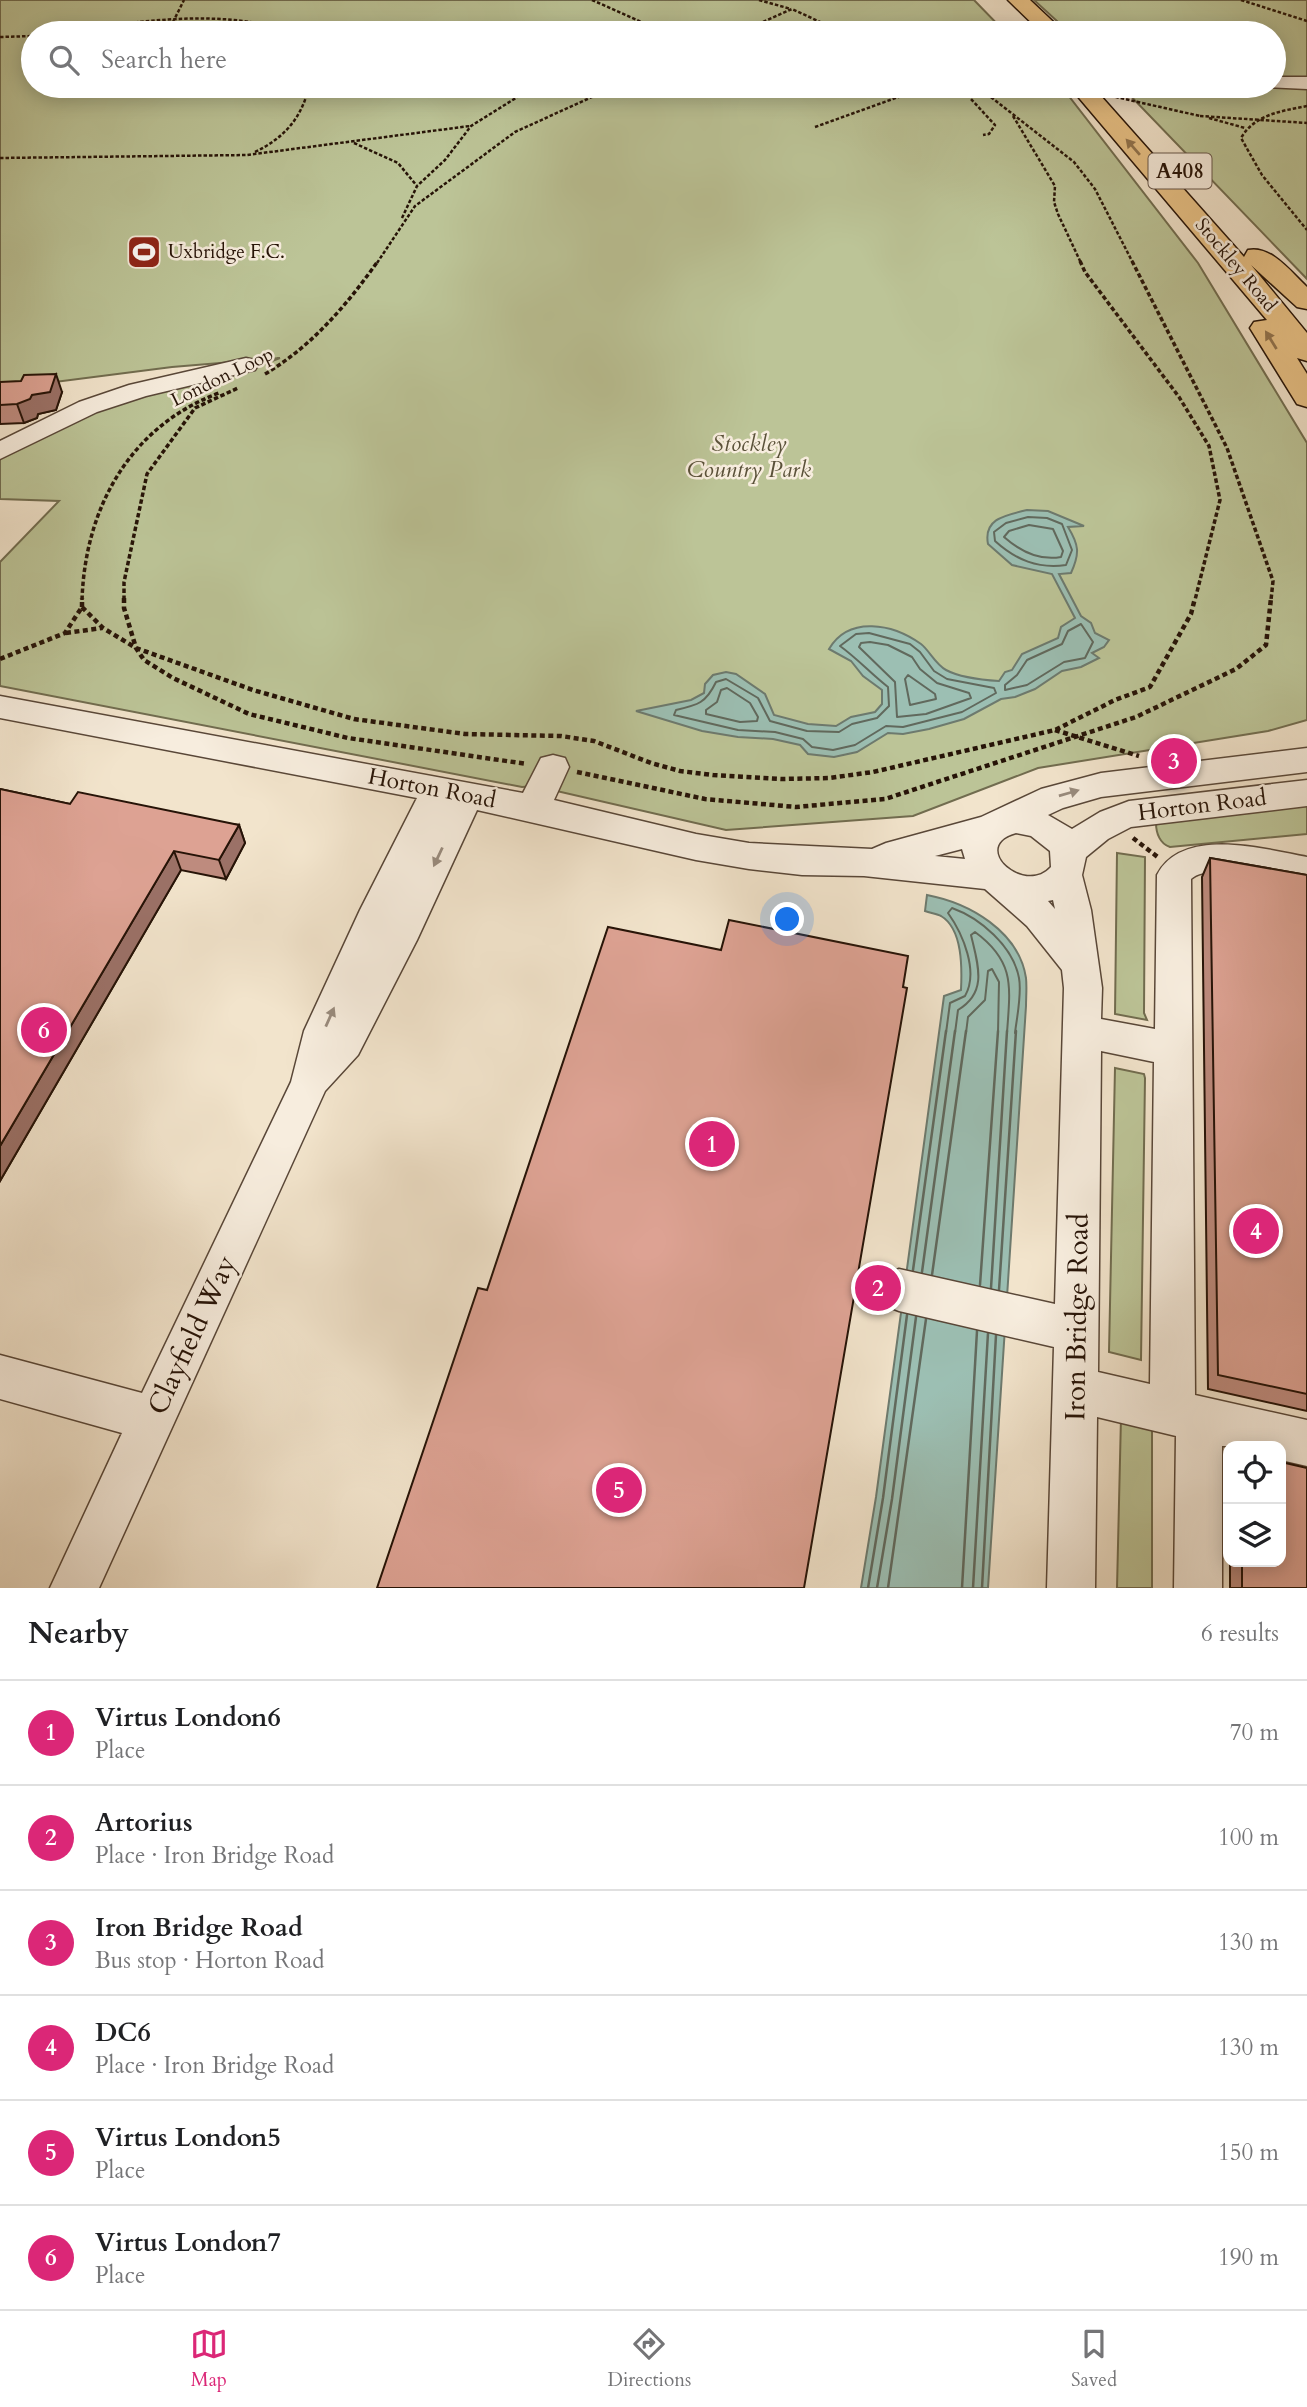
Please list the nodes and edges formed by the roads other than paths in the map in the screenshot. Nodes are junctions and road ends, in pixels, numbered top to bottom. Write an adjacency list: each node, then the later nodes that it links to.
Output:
1 (998, 0): 3 (main road)
2 (1018, 0): 4 (main road)
3 (1020, 21)
4 (1041, 21)
5 (1307, 82): 6 (street)
6 (1286, 83)
7 (1090, 98): 9 (main road, Stockley Road / A408, one-way to 7)
8 (1114, 98): 10 (main road, Stockley Road / A408)
9 (1194, 217): 13 (main road, Stockley Road / A408); 15 (main road, one-way to 9)
10 (1256, 256): 11 (main road); 12 (main road, Stockley Road / A408)
11 (1307, 302)
12 (1307, 320)
13 (1307, 352)
14 (251, 378): 16 (street)
15 (1307, 398)
16 (0, 451)
17 (0, 707): 20 (street, Horton Road)
18 (1307, 760): 23 (street, Horton Road, one-way to 18)
19 (553, 767): 22 (street)
20 (452, 792): 22 (street, Horton Road); 36 (street, Clayfield Way)
21 (1307, 793): 25 (street, Horton Road)
22 (533, 808): 24 (street, Horton Road)
23 (998, 825): 24 (street, Horton Road); 25 (street); 27 (street)
24 (864, 862): 27 (street, Horton Road)
25 (1067, 863): 27 (street); 28 (street, Iron Bridge Road)
26 (1307, 871): 30 (street)
27 (999, 881): 28 (street)
28 (1078, 963): 29 (street, Iron Bridge Road)
29 (1081, 1031): 30 (street); 32 (street, Iron Bridge Road)
30 (1172, 1049): 35 (street)
31 (899, 1290): 32 (street)
32 (1058, 1327): 34 (street, Iron Bridge Road)
33 (0, 1377): 36 (street)
34 (1076, 1390): 35 (street); 39 (street, Iron Bridge Road)
35 (1185, 1414): 37 (street); 40 (street)
36 (152, 1419): 38 (street, Clayfield Way)
37 (1307, 1443)
38 (74, 1588)
39 (1071, 1588)
40 (1198, 1588)

